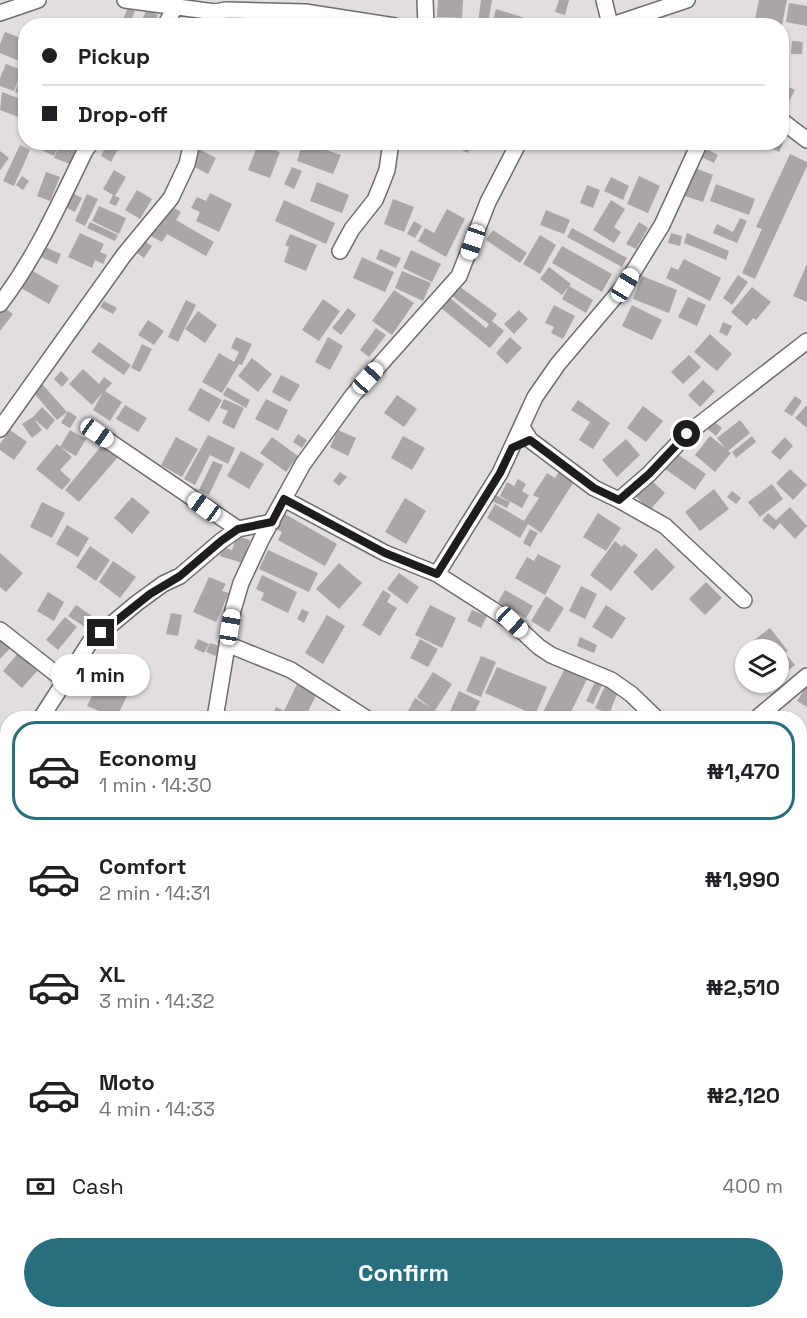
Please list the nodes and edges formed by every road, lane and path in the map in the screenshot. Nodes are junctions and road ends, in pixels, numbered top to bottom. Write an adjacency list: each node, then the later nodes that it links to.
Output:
1 (38, 0): 9 (street)
2 (125, 0): 7 (street)
3 (424, 0): 12 (street)
4 (604, 0): 13 (street)
5 (687, 0): 14 (street)
6 (269, 5): 8 (street); 11 (street)
7 (176, 7): 8 (street); 10 (street)
8 (221, 12)
9 (0, 15)
10 (170, 18)
11 (320, 18)
12 (425, 18)
13 (608, 18)
14 (632, 18)
15 (789, 126): 16 (street)
16 (807, 140)
17 (86, 150): 23 (street)
18 (190, 150): 25 (street)
19 (391, 150): 22 (street)
20 (515, 150): 28 (street)
21 (696, 150): 27 (street)
22 (340, 251)
23 (0, 304)
24 (807, 341): 29 (street)
25 (0, 429)
26 (97, 433): 31 (street)
27 (526, 434): 29 (street); 32 (street)
28 (284, 499): 30 (street); 32 (street)
29 (619, 500): 33 (street)
30 (272, 522): 31 (street); 35 (street)
31 (238, 529): 37 (street)
32 (437, 574): 41 (street)
33 (744, 600)
34 (0, 630): 37 (street)
35 (227, 644): 39 (street); 40 (street)
36 (807, 676): 42 (street)
37 (65, 681): 38 (street)
38 (46, 711)
39 (216, 711)
40 (355, 711)
41 (648, 711)
42 (765, 711)

